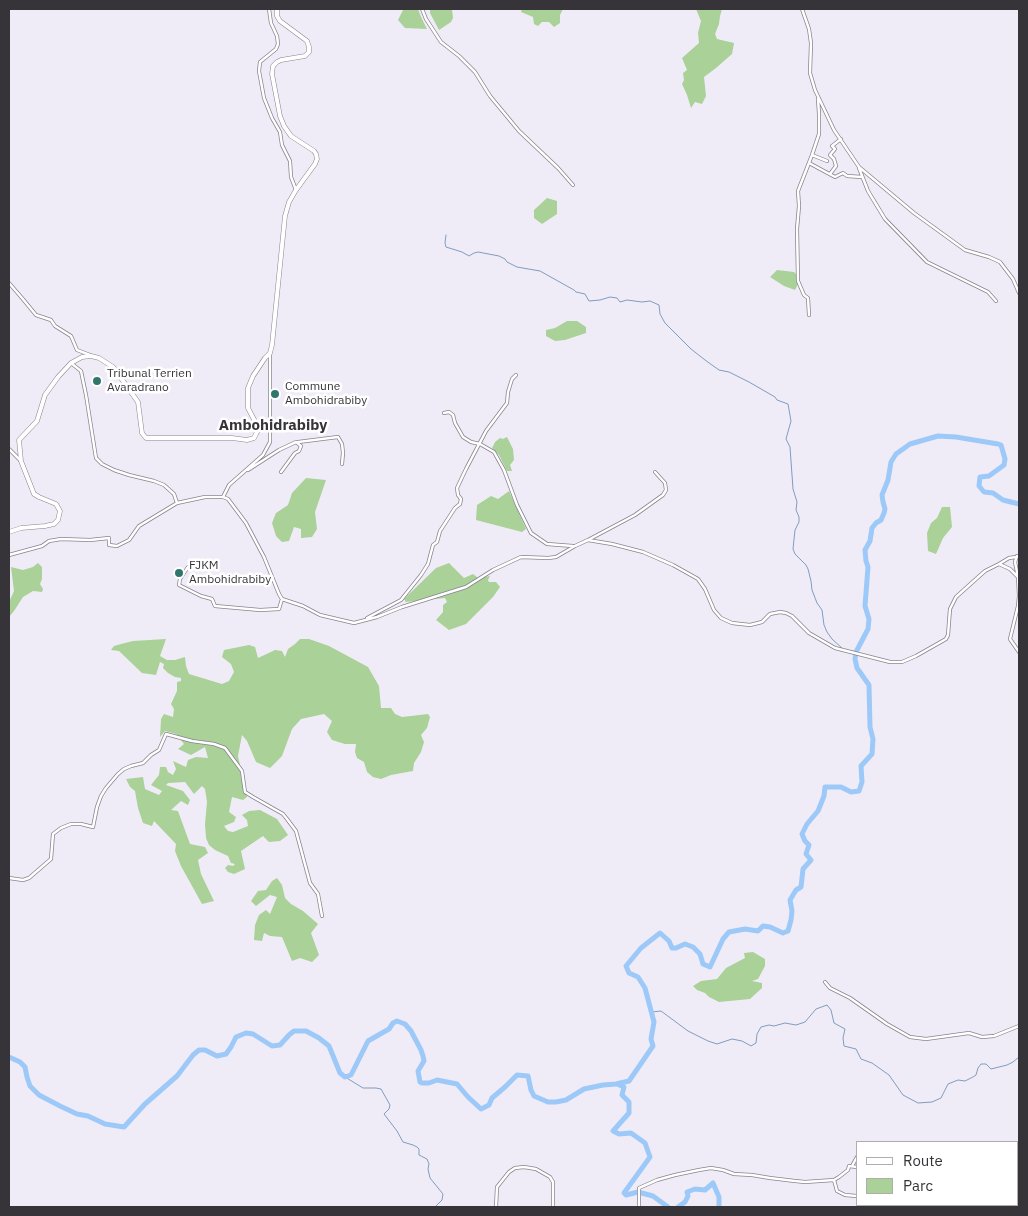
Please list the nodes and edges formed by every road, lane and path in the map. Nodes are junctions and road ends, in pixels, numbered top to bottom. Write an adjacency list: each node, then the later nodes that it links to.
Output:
1 (269, 9): 14 (street)
2 (277, 9): 14 (main road)
3 (422, 9): 13 (street)
4 (802, 9): 5 (street)
5 (818, 98): 6 (street); 7 (street)
6 (840, 139): 10 (street); 11 (street)
7 (812, 155): 8 (street); 9 (street)
8 (827, 161)
9 (809, 163): 11 (street); 18 (street)
10 (859, 167): 12 (street); 16 (street)
11 (830, 174): 12 (street)
12 (862, 177): 17 (street)
13 (573, 185)
14 (296, 190): 19 (main road)
15 (9, 283): 20 (street)
16 (1019, 293)
17 (996, 301)
18 (809, 315)
19 (270, 353): 20 (main road); 29 (street)
20 (91, 356): 21 (main road)
21 (71, 363): 27 (main road); 33 (street)
22 (516, 375): 25 (street)
23 (444, 413): 25 (street)
24 (296, 442): 28 (street); 29 (street); 30 (street)
25 (480, 444): 36 (street); 43 (street)
26 (9, 449): 27 (street)
27 (21, 461): 34 (main road)
28 (342, 464)
29 (247, 470): 32 (street)
30 (281, 472)
31 (654, 472): 35 (street)
32 (223, 497): 33 (street); 42 (street)
33 (177, 503): 37 (street)
34 (9, 532)
35 (588, 540): 36 (street); 39 (street)
36 (575, 546): 43 (street)
37 (9, 555)
38 (1018, 556): 39 (street); 41 (street)
39 (999, 564): 41 (street)
40 (188, 567): 42 (street)
41 (1018, 576): 44 (street)
42 (282, 599): 43 (street)
43 (361, 621)
44 (1019, 652)
45 (9, 878): 46 (street)
46 (322, 916)
47 (825, 982): 48 (street)
48 (1019, 1026)
49 (856, 1159): 50 (street)
50 (852, 1166): 51 (street); 52 (street)
51 (856, 1167)
52 (834, 1180): 53 (street); 56 (street)
53 (856, 1196)
54 (496, 1207): 55 (street)
55 (553, 1207)
56 (639, 1207)

